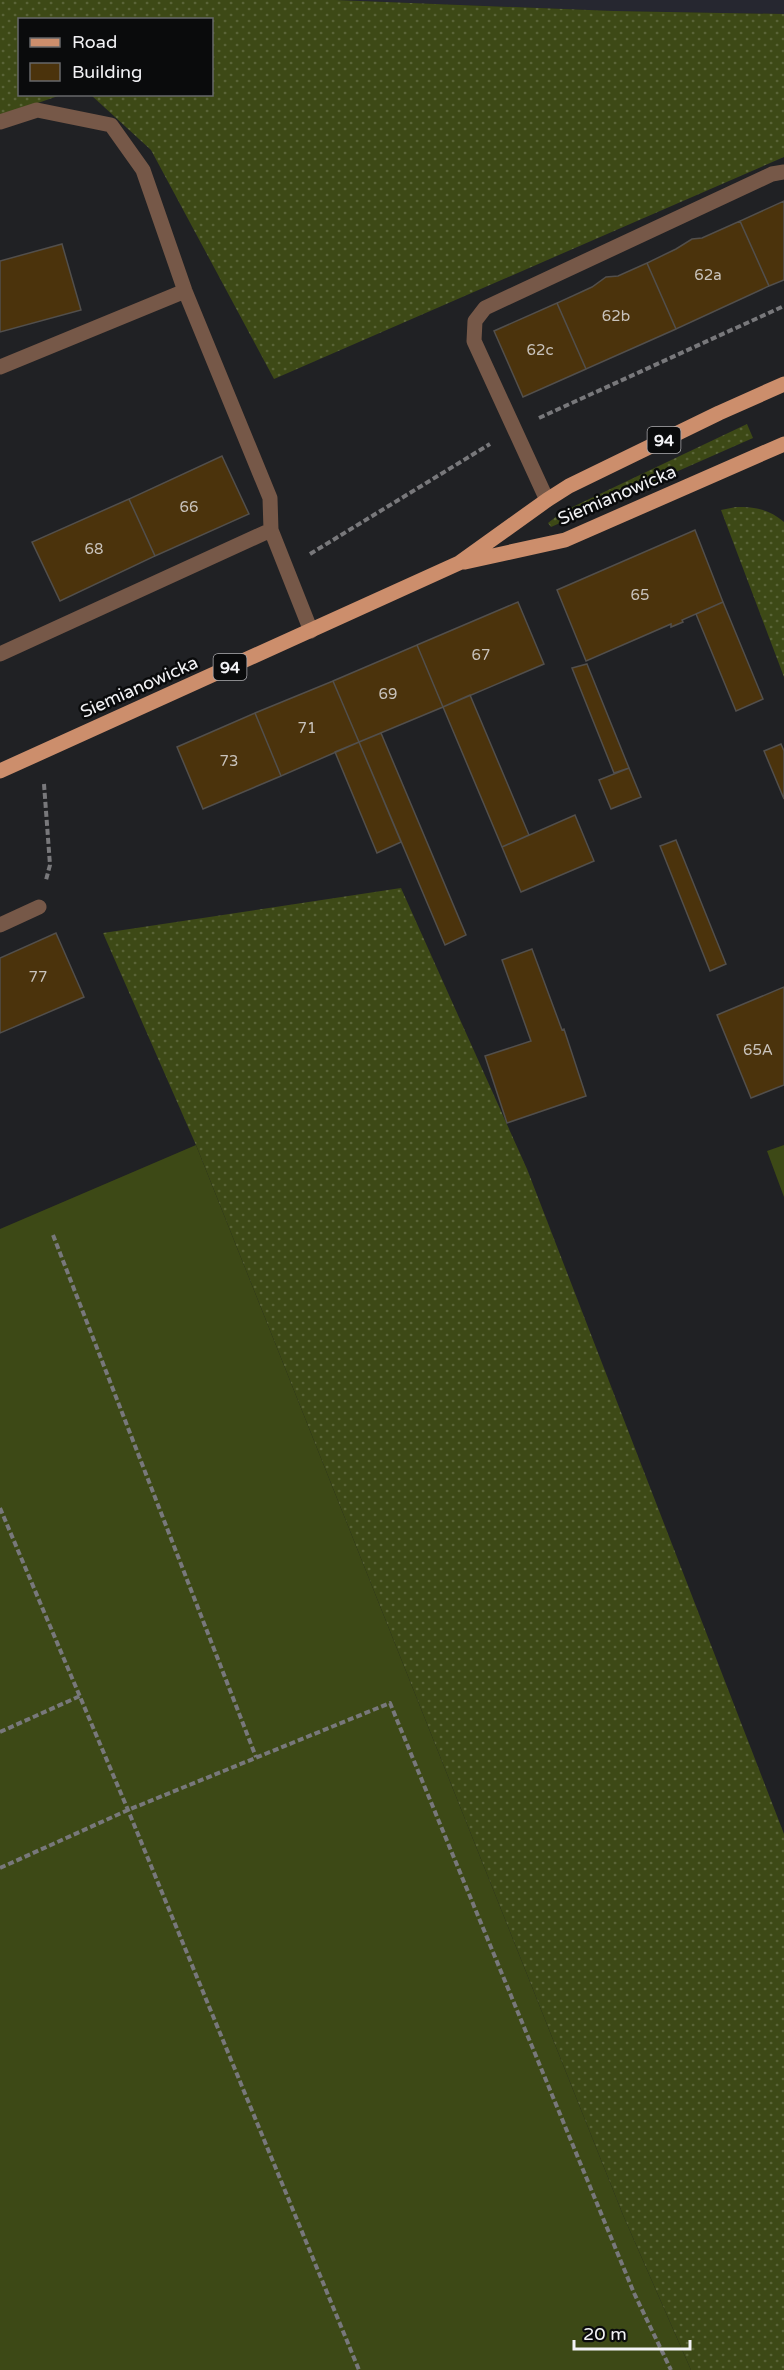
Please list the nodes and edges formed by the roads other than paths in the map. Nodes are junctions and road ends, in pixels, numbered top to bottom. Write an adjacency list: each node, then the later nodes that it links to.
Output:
1 (0, 122): 3 (lane)
2 (784, 172): 7 (lane)
3 (185, 291): 4 (lane); 8 (lane)
4 (0, 367)
5 (784, 384): 7 (main road, Siemianowicka / 94)
6 (784, 444): 9 (main road, Siemianowicka / 94)
7 (547, 500): 9 (main road, Siemianowicka / 94)
8 (272, 530): 10 (lane); 11 (lane)
9 (459, 563): 10 (main road, Siemianowicka / 94)
10 (311, 631): 12 (main road, Siemianowicka / 94)
11 (0, 654)
12 (0, 771)
13 (39, 907): 14 (lane)
14 (0, 924)

